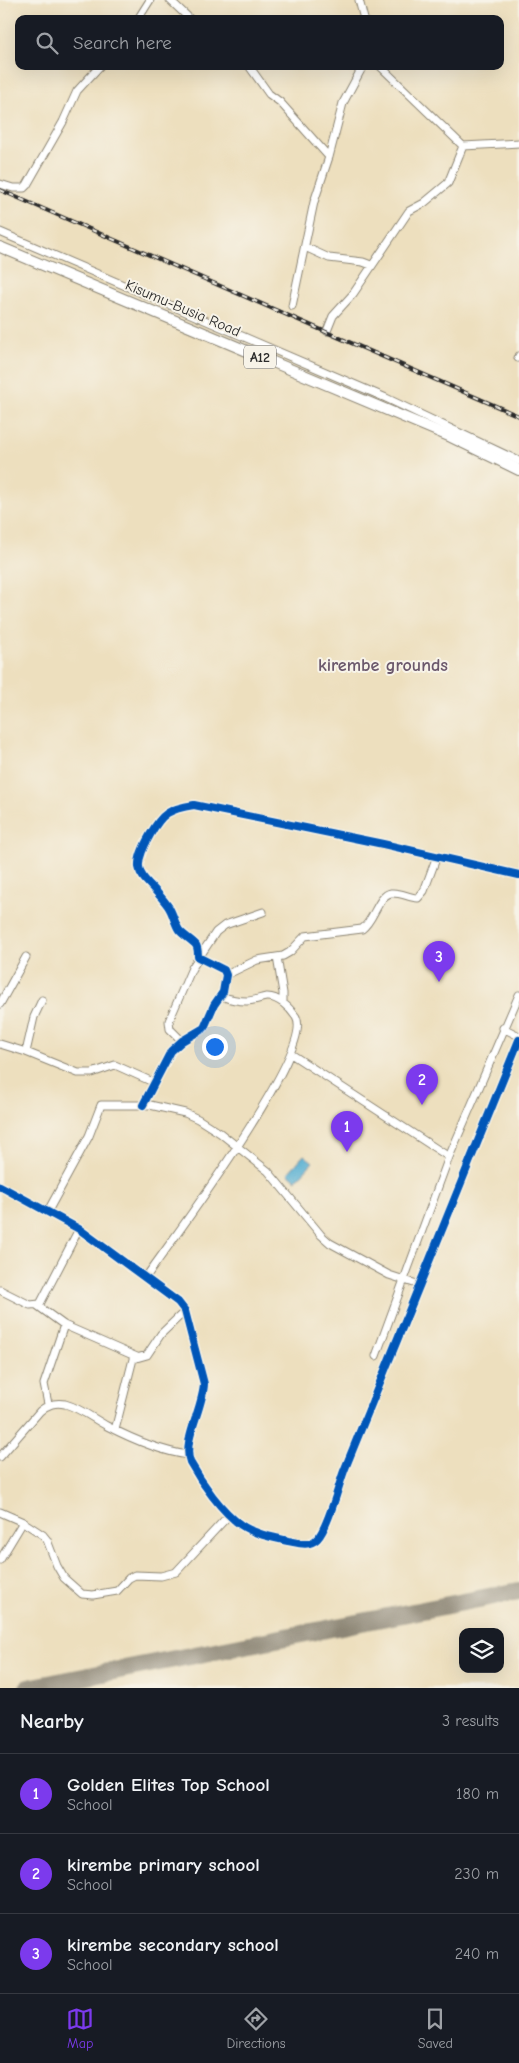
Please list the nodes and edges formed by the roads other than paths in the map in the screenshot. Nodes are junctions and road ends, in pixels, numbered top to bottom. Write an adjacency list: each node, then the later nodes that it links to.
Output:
1 (150, 0): 4 (street)
2 (170, 0): 5 (street)
3 (359, 0): 6 (street)
4 (141, 15)
5 (186, 15)
6 (363, 15)
7 (96, 70): 14 (street)
8 (252, 70): 13 (street)
9 (361, 70): 13 (street)
10 (384, 70): 12 (street)
11 (519, 143): 12 (street)
12 (463, 146): 18 (street)
13 (329, 157): 16 (street)
14 (0, 184)
15 (0, 232): 21 (street)
16 (305, 246): 18 (street); 19 (street)
17 (0, 247): 22 (highway, Kisumu-Busia Road / A12)
18 (371, 265): 20 (street)
19 (292, 306)
20 (327, 331)
21 (519, 461)
22 (519, 470)
23 (437, 856): 24 (street); 26 (street); 28 (street)
24 (519, 875)
25 (263, 912): 26 (street)
26 (198, 956): 29 (street); 38 (street)
27 (26, 957): 34 (street)
28 (277, 957): 29 (street); 33 (street)
29 (226, 975): 31 (street)
30 (519, 995): 35 (street)
31 (221, 996): 33 (street); 38 (street)
32 (42, 1000): 40 (street)
33 (283, 1003): 41 (street)
34 (0, 1004)
35 (503, 1028): 36 (street); 45 (street)
36 (519, 1036)
37 (519, 1040): 51 (street)
38 (182, 1041): 42 (street)
39 (0, 1044): 40 (street)
40 (26, 1052): 42 (street)
41 (290, 1054): 44 (street); 45 (street)
42 (154, 1083): 43 (street)
43 (143, 1104): 44 (street); 47 (street)
44 (237, 1148): 49 (street); 50 (street)
45 (449, 1157): 50 (street)
46 (0, 1186): 47 (street)
47 (48, 1211): 48 (street)
48 (79, 1229): 49 (street); 53 (street)
49 (146, 1277): 54 (street)
50 (405, 1280): 51 (street); 56 (street)
51 (420, 1285): 63 (street)
52 (0, 1290): 53 (street)
53 (38, 1306): 55 (street)
54 (185, 1311): 57 (street); 60 (street)
55 (64, 1325): 57 (street); 58 (street)
56 (376, 1356)
57 (137, 1357): 59 (street)
58 (48, 1404): 59 (street); 61 (street)
59 (116, 1430): 60 (street)
60 (188, 1455): 63 (street)
61 (0, 1457)
62 (0, 1512): 64 (street)
63 (229, 1515): 64 (street)
64 (23, 1522): 65 (street)
65 (0, 1560)

